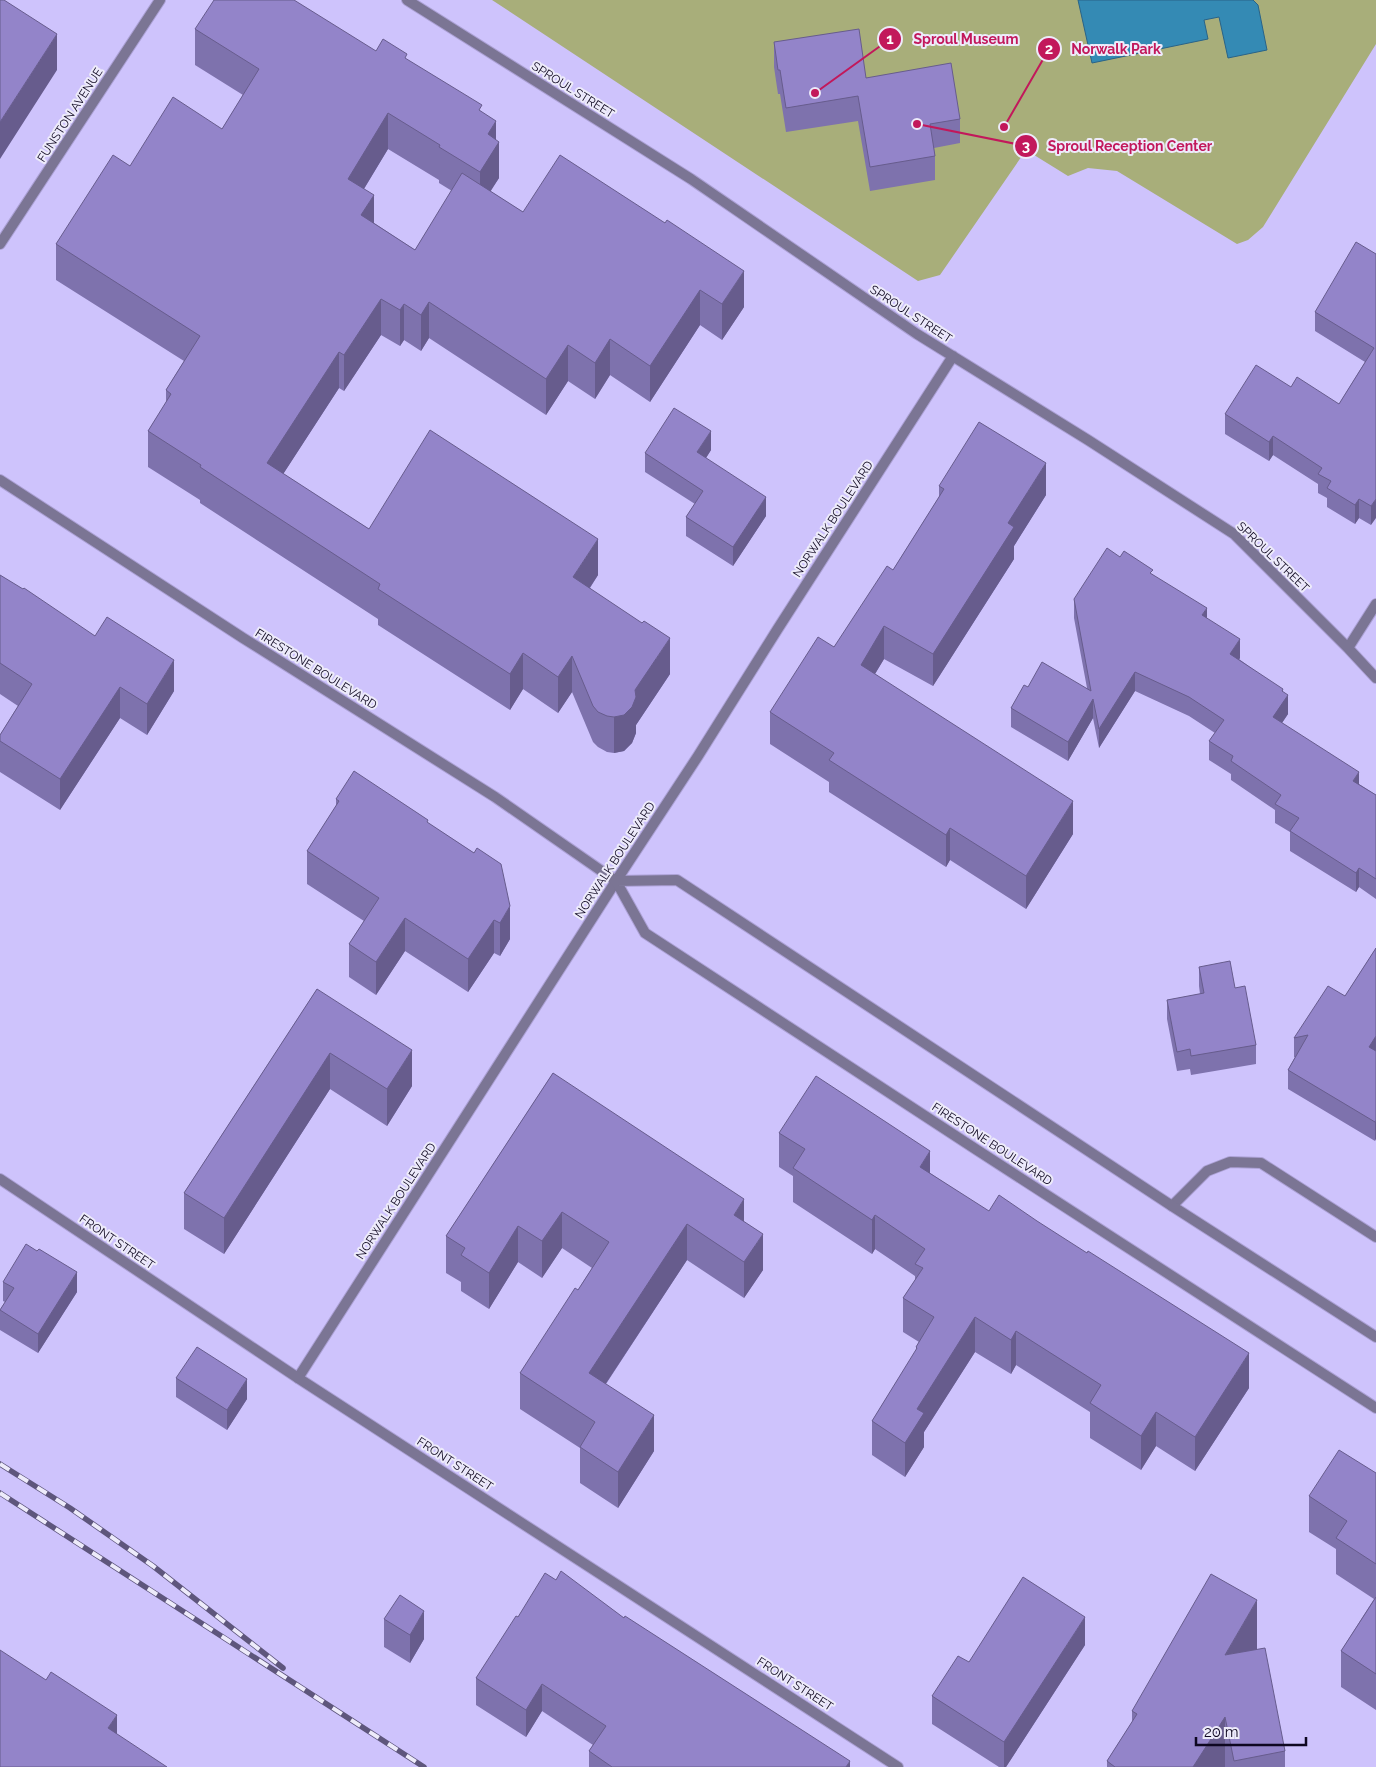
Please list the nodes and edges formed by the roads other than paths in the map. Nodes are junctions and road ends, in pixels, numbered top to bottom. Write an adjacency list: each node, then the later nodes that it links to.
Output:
1 (160, 0): 3 (street, FUNSTON AVENUE)
2 (407, 0): 4 (street, SPROUL STREET)
3 (0, 244)
4 (953, 356): 7 (street, SPROUL STREET); 9 (street, NORWALK BOULEVARD)
5 (0, 480): 9 (street, FIRESTONE BOULEVARD)
6 (1376, 604): 7 (street)
7 (1348, 648): 8 (street, SPROUL STREET)
8 (1376, 678)
9 (616, 881): 11 (street); 14 (street, NORWALK BOULEVARD); 15 (street, FIRESTONE BOULEVARD)
10 (0, 1179): 14 (street, FRONT STREET)
11 (1172, 1206): 12 (street); 13 (street)
12 (1376, 1237)
13 (1376, 1337)
14 (298, 1378): 16 (street, FRONT STREET)
15 (1376, 1408)
16 (898, 1767)

